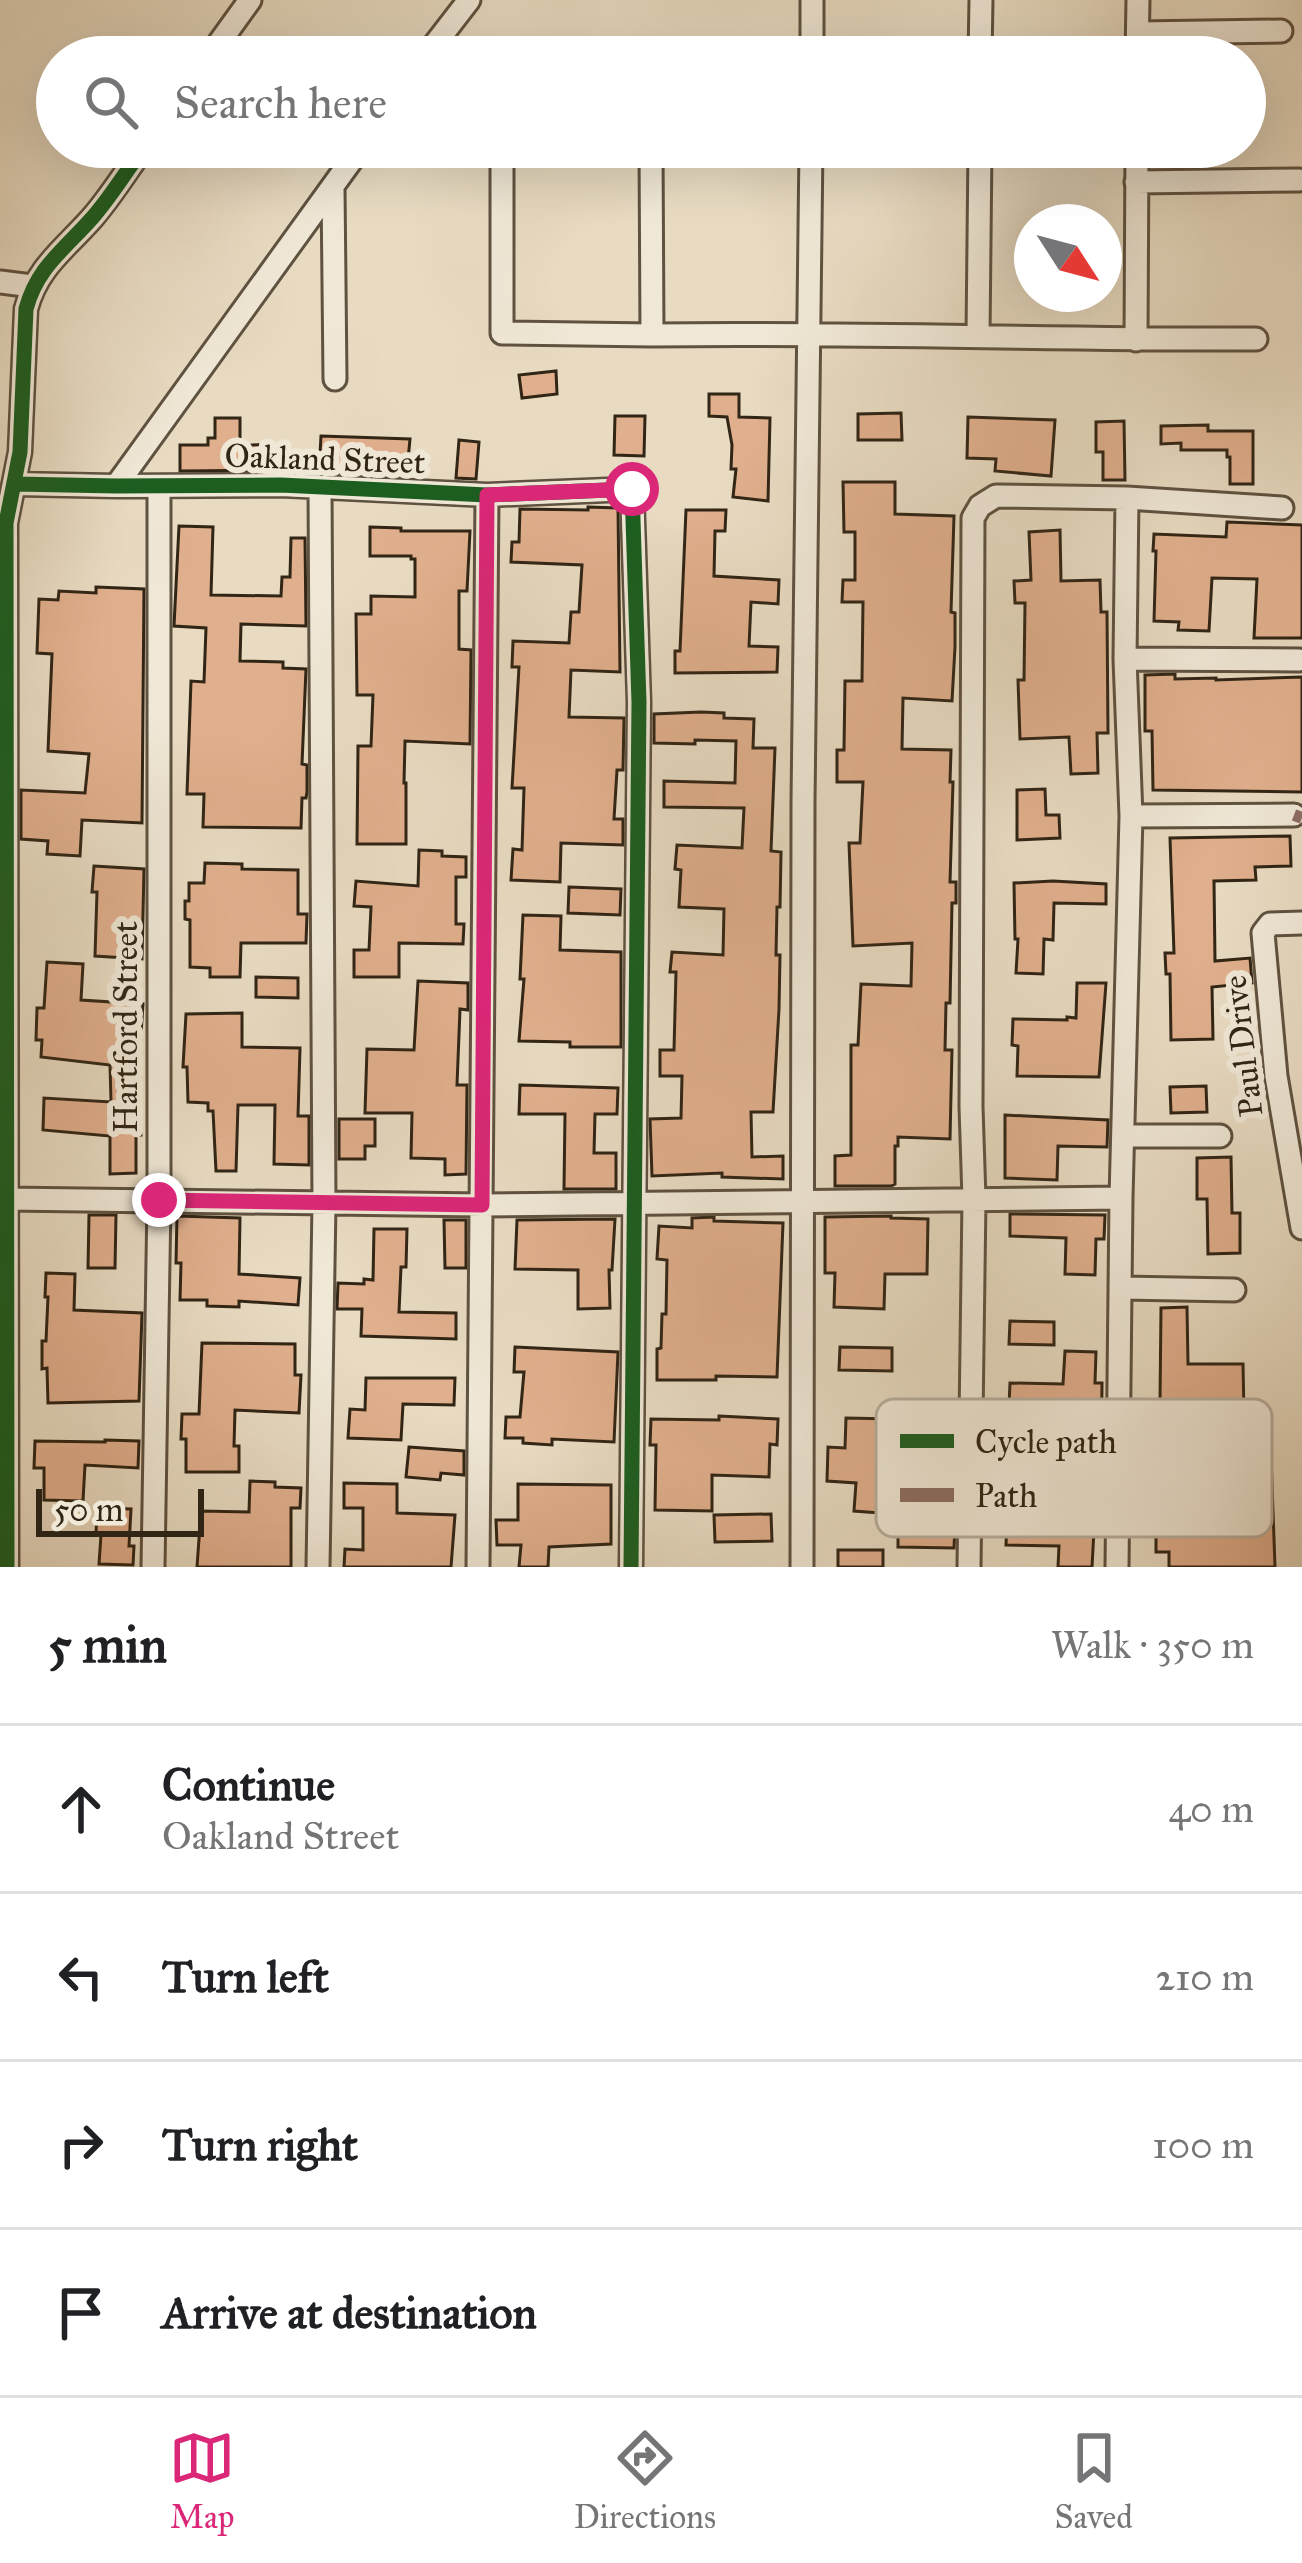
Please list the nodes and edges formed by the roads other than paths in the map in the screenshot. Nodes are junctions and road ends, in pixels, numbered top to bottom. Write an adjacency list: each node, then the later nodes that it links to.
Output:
1 (250, 0): 8 (street)
2 (469, 0): 9 (street)
3 (812, 0): 10 (street)
4 (980, 0): 11 (street)
5 (1138, 0): 7 (street)
6 (1281, 31): 7 (street)
7 (1138, 33): 12 (street)
8 (224, 36)
9 (441, 36)
10 (812, 36)
11 (980, 36)
12 (1138, 36)
13 (129, 168): 24 (street)
14 (346, 168): 22 (street)
15 (502, 168): 26 (street)
16 (651, 168): 26 (street)
17 (811, 168): 25 (street)
18 (980, 168): 27 (street)
19 (1136, 168): 21 (street)
20 (1299, 180): 21 (street)
21 (1136, 182): 29 (street)
22 (333, 187): 30 (street); 32 (street)
23 (0, 282): 24 (street)
24 (32, 286): 31 (street)
25 (809, 333): 26 (street); 27 (street); 53 (street)
26 (652, 335)
27 (978, 336): 29 (street)
28 (1256, 339): 29 (street)
29 (1136, 340)
30 (335, 380)
31 (15, 484): 32 (street, Oakland Street); 49 (street)
32 (116, 486): 33 (street, Oakland Street)
33 (159, 487): 34 (street, Oakland Street); 51 (street, Hartford Street)
34 (320, 487): 35 (street, Oakland Street); 54 (street)
35 (487, 495): 52 (street, Oakland Street); 55 (street)
36 (1127, 498): 37 (street); 38 (street); 50 (street)
37 (1282, 508)
38 (1125, 659): 39 (street); 41 (street)
39 (1299, 660)
40 (1294, 815): 41 (street)
41 (1131, 816): 45 (street)
42 (1302, 923): 44 (street, Paul Drive)
43 (1302, 1072): 44 (street)
44 (1276, 1076): 47 (street, Paul Drive)
45 (1123, 1136): 46 (street); 48 (street)
46 (1220, 1136)
47 (1299, 1185): 56 (street, Paul Drive)
48 (1121, 1198): 50 (street); 57 (street)
49 (7, 1199): 51 (street); 63 (street)
50 (974, 1199): 53 (street); 59 (street)
51 (159, 1200): 54 (street); 64 (street, Hartford Street)
52 (636, 1202): 53 (street); 55 (street); 67 (street)
53 (804, 1202): 68 (street)
54 (324, 1204): 55 (street); 65 (street)
55 (482, 1205): 66 (street)
56 (1302, 1228)
57 (1121, 1288): 58 (street); 60 (street)
58 (1234, 1290)
59 (971, 1399)
60 (1120, 1399)
61 (969, 1537): 69 (street)
62 (1118, 1537): 70 (street)
63 (7, 1567)
64 (153, 1567)
65 (318, 1567)
66 (478, 1567)
67 (631, 1567)
68 (802, 1567)
69 (969, 1567)
70 (1118, 1567)

